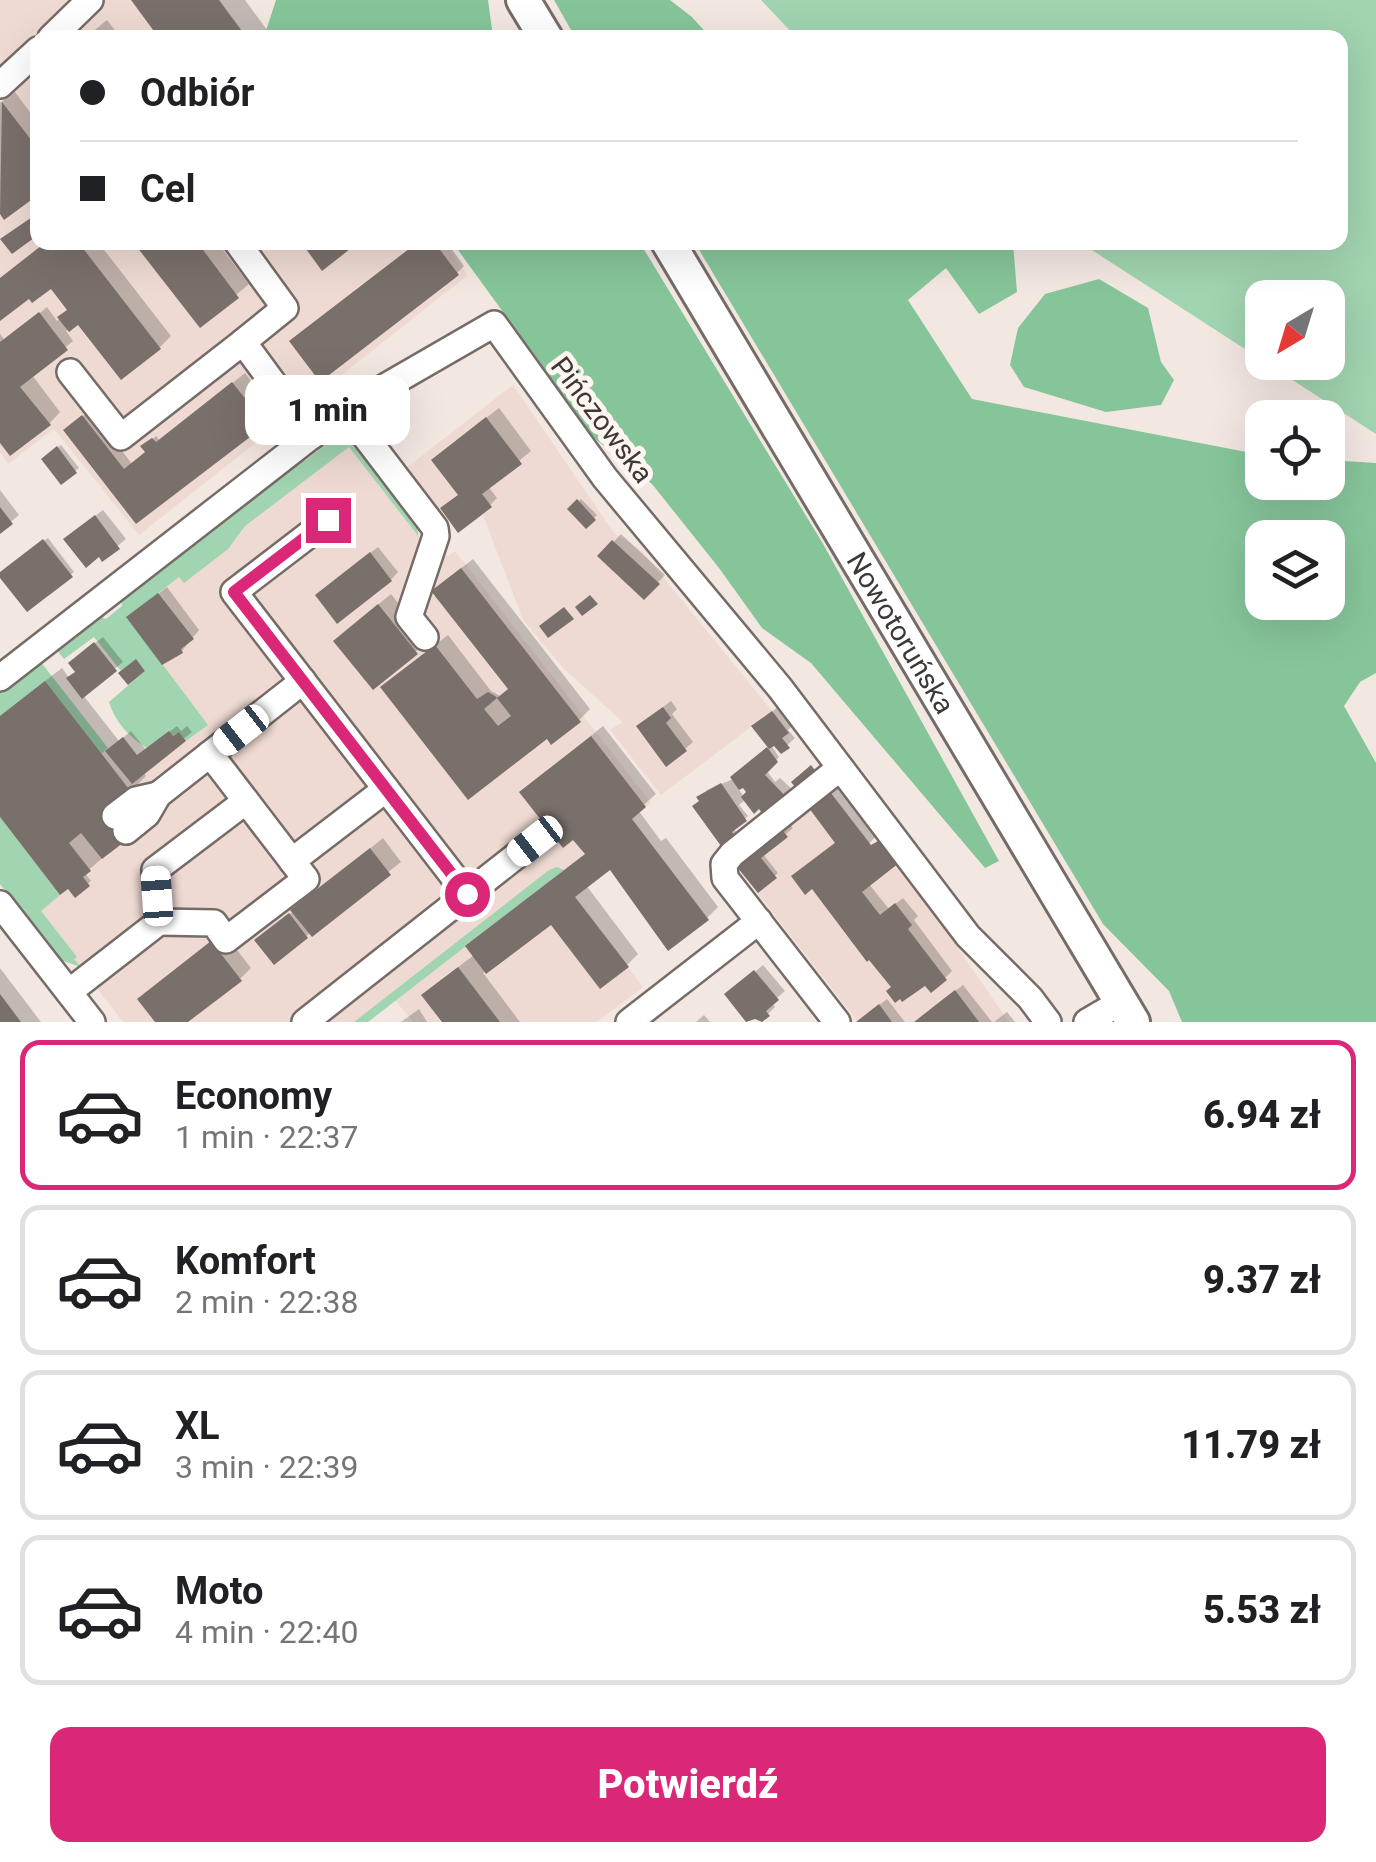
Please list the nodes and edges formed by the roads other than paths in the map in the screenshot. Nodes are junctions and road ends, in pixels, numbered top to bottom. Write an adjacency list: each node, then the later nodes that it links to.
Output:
1 (90, 0): 3 (street)
2 (523, 0): 4 (main road)
3 (58, 30)
4 (541, 30)
5 (30, 58): 6 (street)
6 (0, 86)
7 (243, 250): 9 (street)
8 (673, 250): 29 (main road, Nowotoruńska)
9 (243, 342): 10 (street); 12 (street)
10 (70, 372)
11 (345, 410): 12 (street, Pińczowska); 14 (street); 18 (street, Pińczowska)
12 (312, 436): 15 (street, Pińczowska)
13 (328, 520): 16 (street)
14 (424, 636)
15 (0, 678)
16 (302, 682): 17 (street); 19 (street)
17 (210, 754): 20 (street); 21 (street)
18 (840, 768): 26 (street); 34 (street, Pińczowska)
19 (386, 789): 23 (street); 24 (street)
20 (246, 801): 23 (street); 27 (street)
21 (120, 824)
22 (535, 841): 24 (street)
23 (292, 861): 27 (street)
24 (467, 894): 31 (street)
25 (0, 904): 28 (street)
26 (759, 921): 32 (street); 33 (street)
27 (159, 922): 28 (street)
28 (68, 992): 30 (street)
29 (1127, 1012): 35 (street)
30 (92, 1022)
31 (305, 1022)
32 (629, 1022)
33 (837, 1022)
34 (1048, 1022)
35 (1088, 1022)

